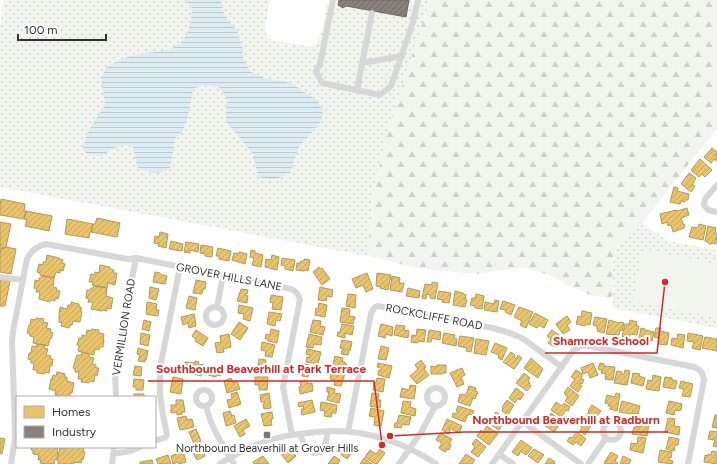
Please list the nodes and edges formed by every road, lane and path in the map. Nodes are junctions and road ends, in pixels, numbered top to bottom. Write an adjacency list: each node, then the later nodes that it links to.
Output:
1 (333, 0): 6 (street)
2 (418, 0): 4 (street)
3 (372, 13): 5 (street)
4 (402, 56): 5 (street); 6 (street)
5 (362, 63): 6 (street)
6 (357, 90)
7 (717, 185): 8 (street)
8 (717, 212)
9 (136, 258): 10 (street, GROVER HILLS LANE); 13 (street, GROVER HILLS LANE); 16 (street, VERMILLION ROAD)
10 (180, 267): 12 (street, GROVER HILLS LANE); 25 (street)
11 (0, 276): 13 (street)
12 (223, 276): 14 (street); 23 (street, GROVER HILLS LANE)
13 (23, 280): 32 (street, GROVER HILLS LANE)
14 (217, 307)
15 (562, 367): 19 (street); 21 (street, ROCKCLIFFE ROAD); 42 (street)
16 (116, 396)
17 (206, 406): 31 (street)
18 (435, 406): 28 (street)
19 (523, 422): 30 (street); 40 (street)
20 (328, 431): 21 (street); 22 (street); 22 (street)
21 (348, 432): 28 (street)
22 (300, 434): 23 (street)
23 (292, 435): 31 (street)
24 (606, 438): 41 (street)
25 (156, 441)
26 (114, 448): 29 (street)
27 (138, 448): 29 (street)
28 (410, 449): 36 (street); 37 (street)
29 (113, 454): 33 (street)
30 (499, 454): 38 (street); 39 (street)
31 (230, 458): 34 (street); 35 (street)
32 (11, 464)
33 (112, 464)
34 (220, 464)
35 (234, 464)
36 (399, 464)
37 (436, 464)
38 (492, 464)
39 (513, 464)
40 (581, 464)
41 (588, 464)
42 (688, 464)

